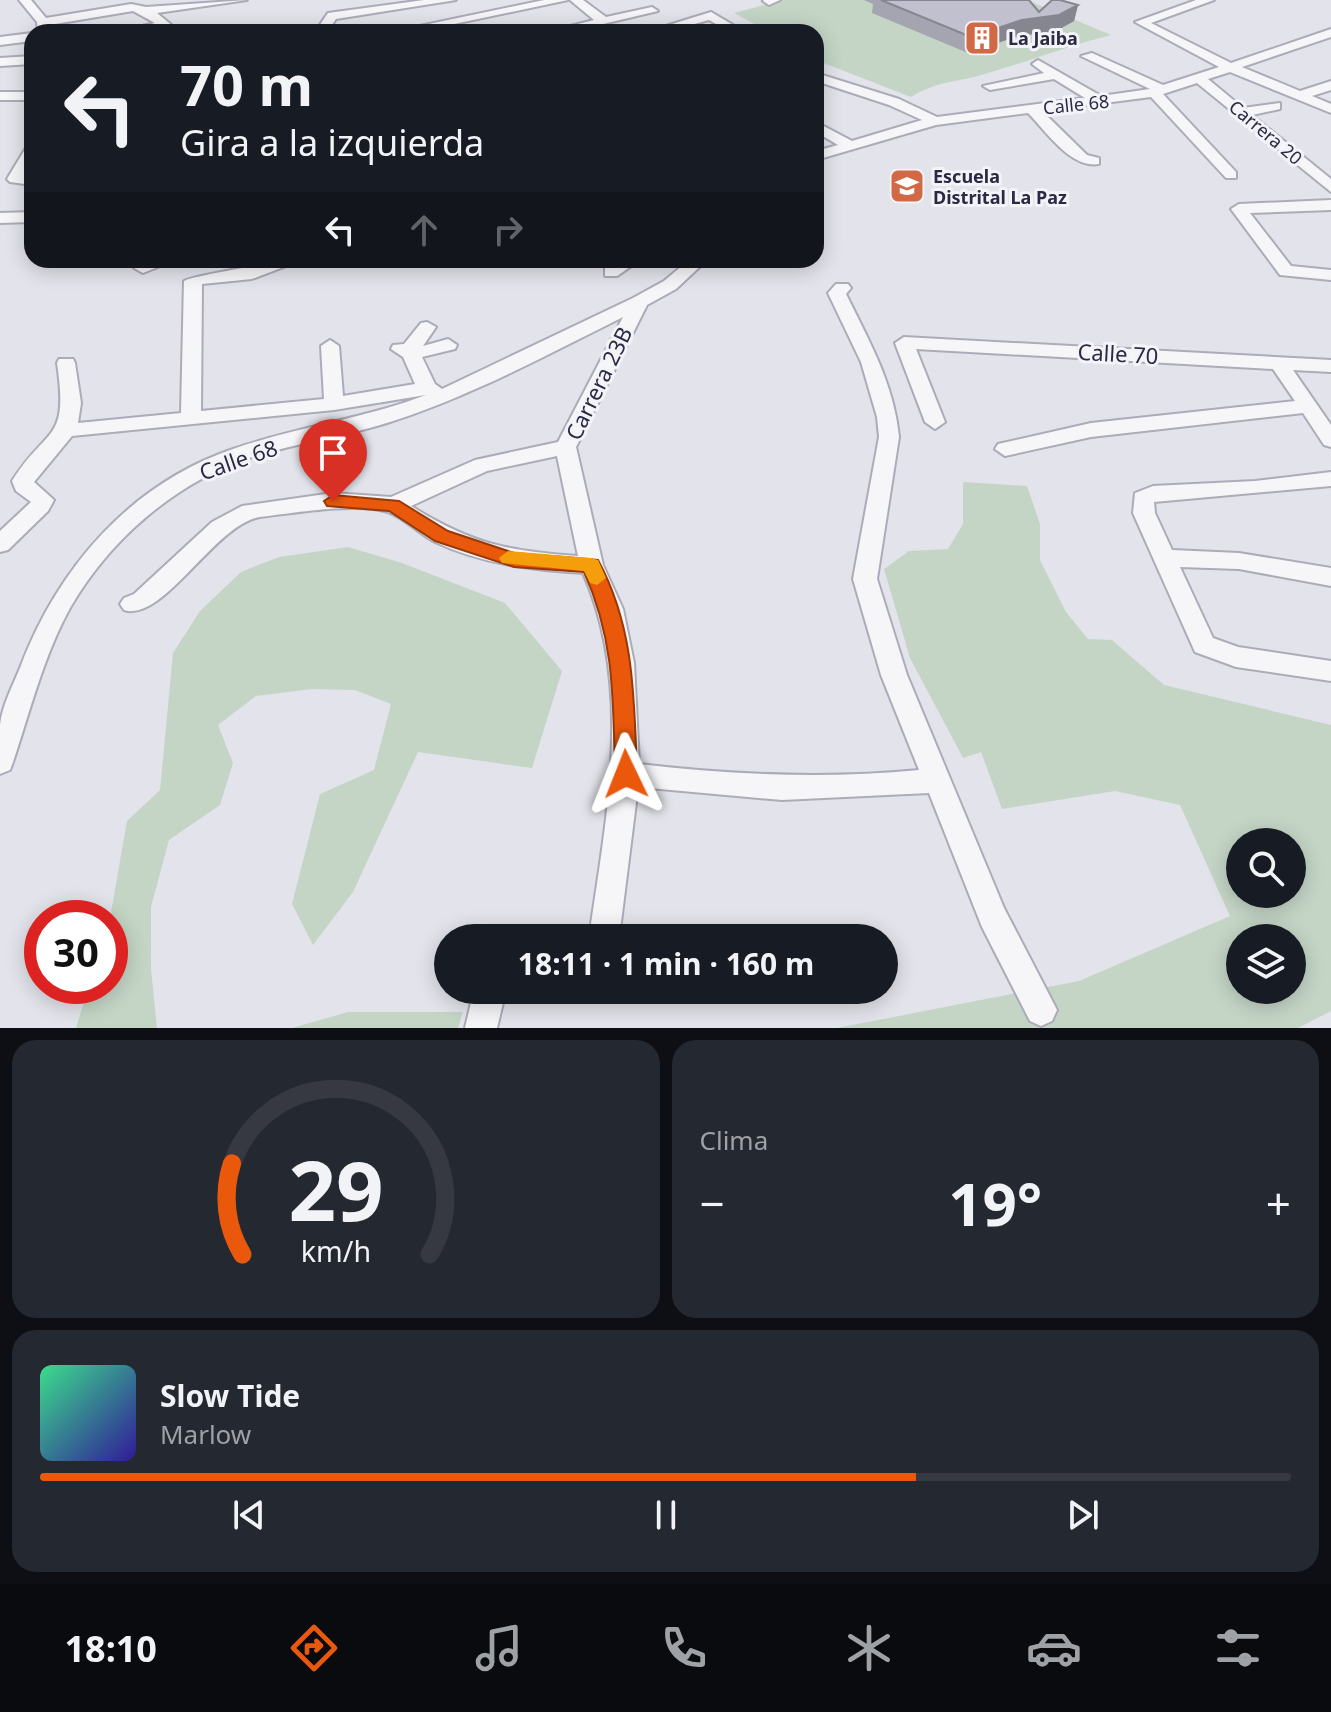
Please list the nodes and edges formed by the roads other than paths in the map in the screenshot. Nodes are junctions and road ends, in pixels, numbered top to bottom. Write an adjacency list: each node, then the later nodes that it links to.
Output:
1 (25, 0): 14 (street)
2 (115, 0): 10 (street)
3 (233, 0): 11 (street)
4 (355, 0): 12 (street)
5 (450, 0): 12 (street)
6 (562, 0): 18 (street)
7 (576, 0): 13 (street)
8 (1208, 0): 33 (street)
9 (656, 4): 13 (street); 20 (street)
10 (131, 8): 11 (street); 15 (street)
11 (146, 11): 16 (street)
12 (347, 15): 17 (street)
13 (602, 20): 19 (street)
14 (41, 24)
15 (57, 24)
16 (162, 24)
17 (326, 24)
18 (438, 24)
19 (585, 24)
20 (663, 24)
21 (685, 24): 22 (street)
22 (725, 24)
23 (0, 26): 26 (street)
24 (1331, 33): 27 (street, Calle 68)
25 (24, 38): 26 (street)
26 (0, 39)
27 (1315, 39): 28 (street); 33 (street, Calle 68)
28 (1331, 45)
29 (1087, 56): 39 (street)
30 (24, 60): 31 (street)
31 (0, 62)
32 (1038, 64): 34 (street)
33 (1232, 68): 35 (street, Calle 68); 41 (street)
34 (1054, 75): 38 (street); 43 (street)
35 (1200, 79): 39 (street, Calle 68); 47 (street, Carrera 20)
36 (824, 81): 48 (street)
37 (1331, 85): 41 (street)
38 (990, 86)
39 (1158, 91): 43 (street, Calle 68); 54 (street)
40 (24, 96): 42 (street)
41 (1300, 96): 46 (street)
42 (1, 97)
43 (1102, 102): 45 (street, Calle 68)
44 (1275, 106): 47 (street)
45 (1032, 109): 48 (street, Calle 68); 52 (street)
46 (1331, 109)
47 (1243, 112): 57 (street, Carrera 20)
48 (935, 121): 50 (street, Calle 68)
49 (824, 131): 50 (street)
50 (847, 144): 51 (street, Calle 68)
51 (824, 153)
52 (1094, 161)
53 (24, 163): 55 (street)
54 (1231, 175)
55 (24, 180)
56 (24, 182): 58 (street)
57 (1331, 187)
58 (0, 189)
59 (1331, 205): 67 (street)
60 (24, 217): 61 (street)
61 (0, 218)
62 (232, 268): 68 (street)
63 (266, 268): 68 (street)
64 (618, 268): 66 (street)
65 (690, 268): 70 (street, Calle 68)
66 (611, 272)
67 (1331, 275)
68 (239, 276): 81 (street)
69 (842, 288): 98 (street)
70 (639, 302): 78 (street, Calle 68); 85 (street, Carrera 23B)
71 (427, 327): 74 (street)
72 (448, 345): 74 (street)
73 (330, 346): 79 (street)
74 (406, 351): 78 (street)
75 (66, 363): 83 (street)
76 (1279, 363): 77 (street, Calle 70); 80 (street); 82 (street, Calle 70)
77 (1331, 366)
78 (434, 392): 79 (street, Calle 68); 95 (street, Calle 68)
79 (334, 404): 81 (street, Calle 68)
80 (1307, 406): 84 (street); 86 (street)
81 (191, 417): 83 (street, Calle 68)
82 (935, 422)
83 (69, 430): 89 (street)
84 (1331, 440)
85 (566, 447): 88 (street); 91 (street, Carrera 23B)
86 (1005, 449)
87 (1331, 479): 90 (street)
88 (393, 505): 91 (street); 93 (street)
89 (0, 544)
90 (1166, 558): 92 (street); 94 (street)
91 (591, 565): 97 (street, Carrera 23B)
92 (1331, 577)
93 (132, 604)
94 (1331, 671)
95 (7, 721): 96 (street, Calle 68)
96 (0, 762)
97 (626, 774): 98 (street); 99 (street, Carrera 23B)
98 (939, 780): 101 (street)
99 (606, 924)
100 (487, 1004): 102 (street)
101 (1041, 1010)
102 (481, 1028)

